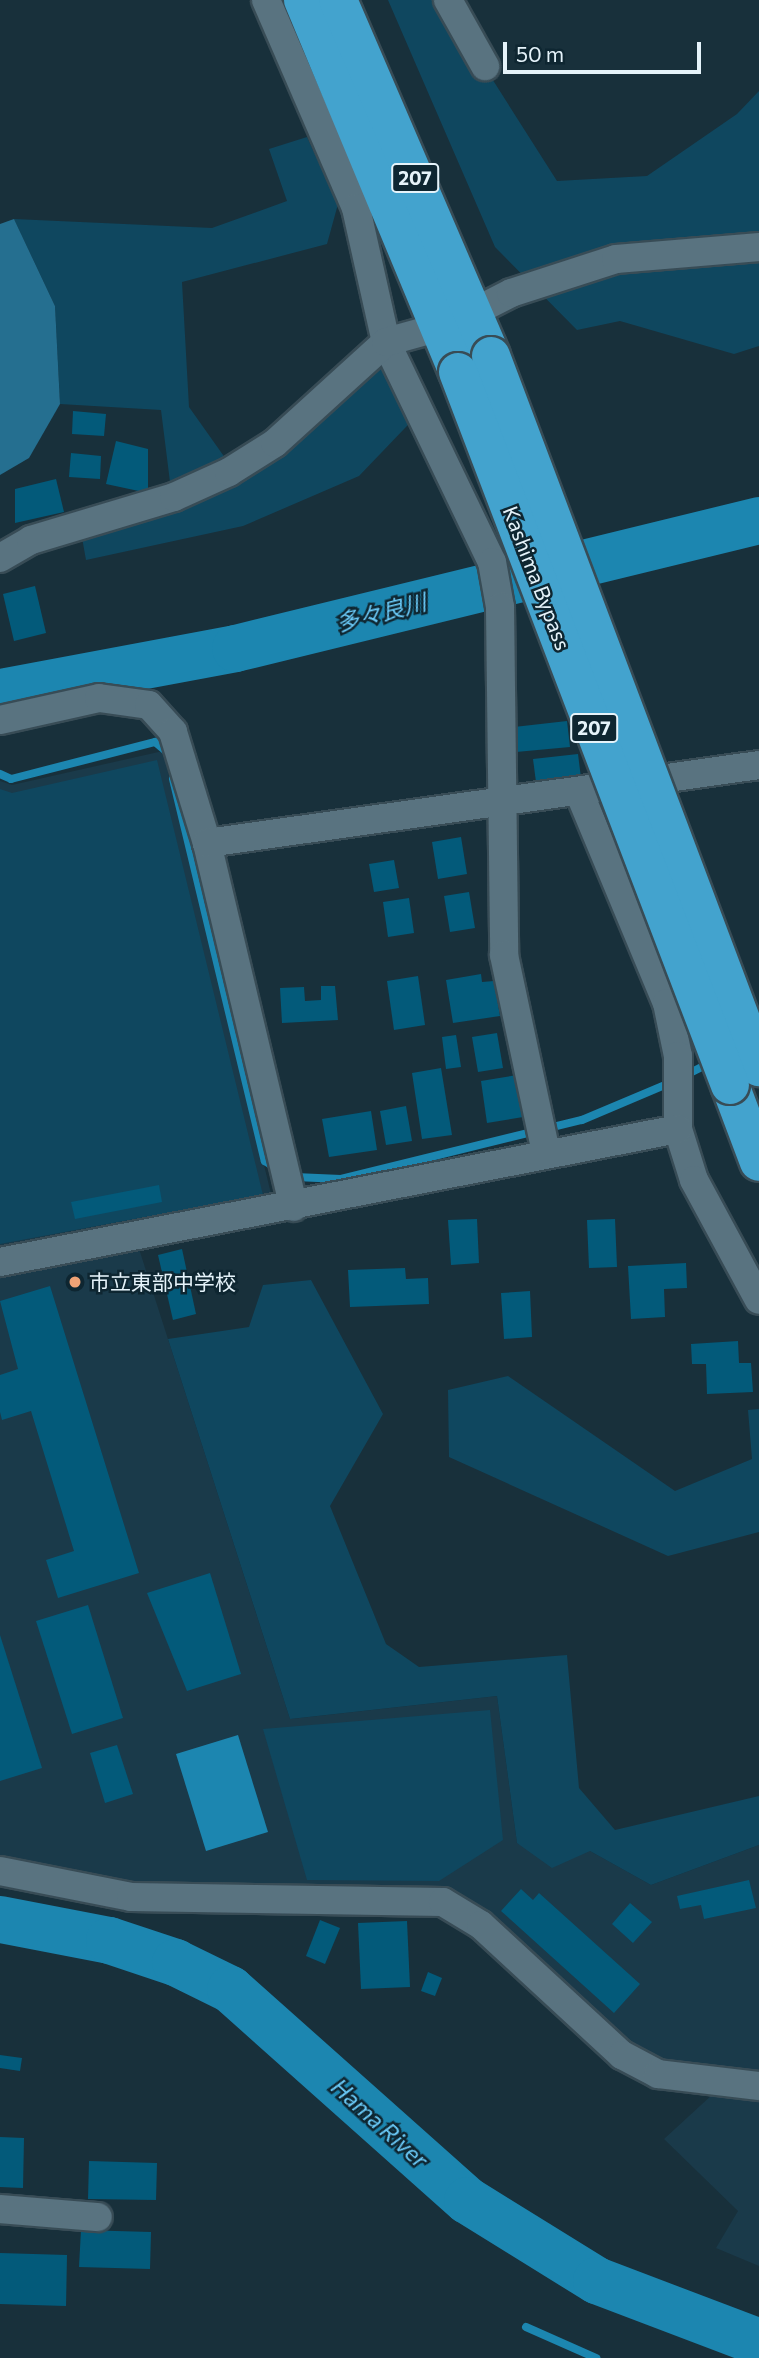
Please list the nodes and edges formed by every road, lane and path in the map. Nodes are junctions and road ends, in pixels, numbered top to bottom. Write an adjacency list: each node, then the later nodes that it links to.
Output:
1 (265, 0): 8 (street)
2 (303, 0): 7 (highway, Kashima Bypass / 207)
3 (338, 0): 7 (highway, Kashima Bypass / 207)
4 (448, 0): 5 (street)
5 (485, 66)
6 (759, 247): 7 (street)
7 (456, 320): 8 (street); 17 (highway, Kashima Bypass / 207, bridge)
8 (386, 342): 9 (street); 13 (street)
9 (0, 558)
10 (0, 720): 14 (street)
11 (759, 765): 12 (street)
12 (579, 792): 13 (street); 16 (street)
13 (499, 803): 14 (street); 19 (street)
14 (207, 844): 21 (street)
15 (759, 1011): 16 (street)
16 (678, 1056): 18 (street)
17 (744, 1076): 20 (highway, Kashima Bypass / 207)
18 (678, 1129): 19 (street); 23 (street)
19 (546, 1152): 21 (street)
20 (759, 1162)
21 (289, 1186): 22 (street)
22 (0, 1262)
23 (759, 1300)
24 (0, 1871): 25 (street)
25 (759, 2086)
26 (0, 2209): 27 (street)
27 (98, 2217)

